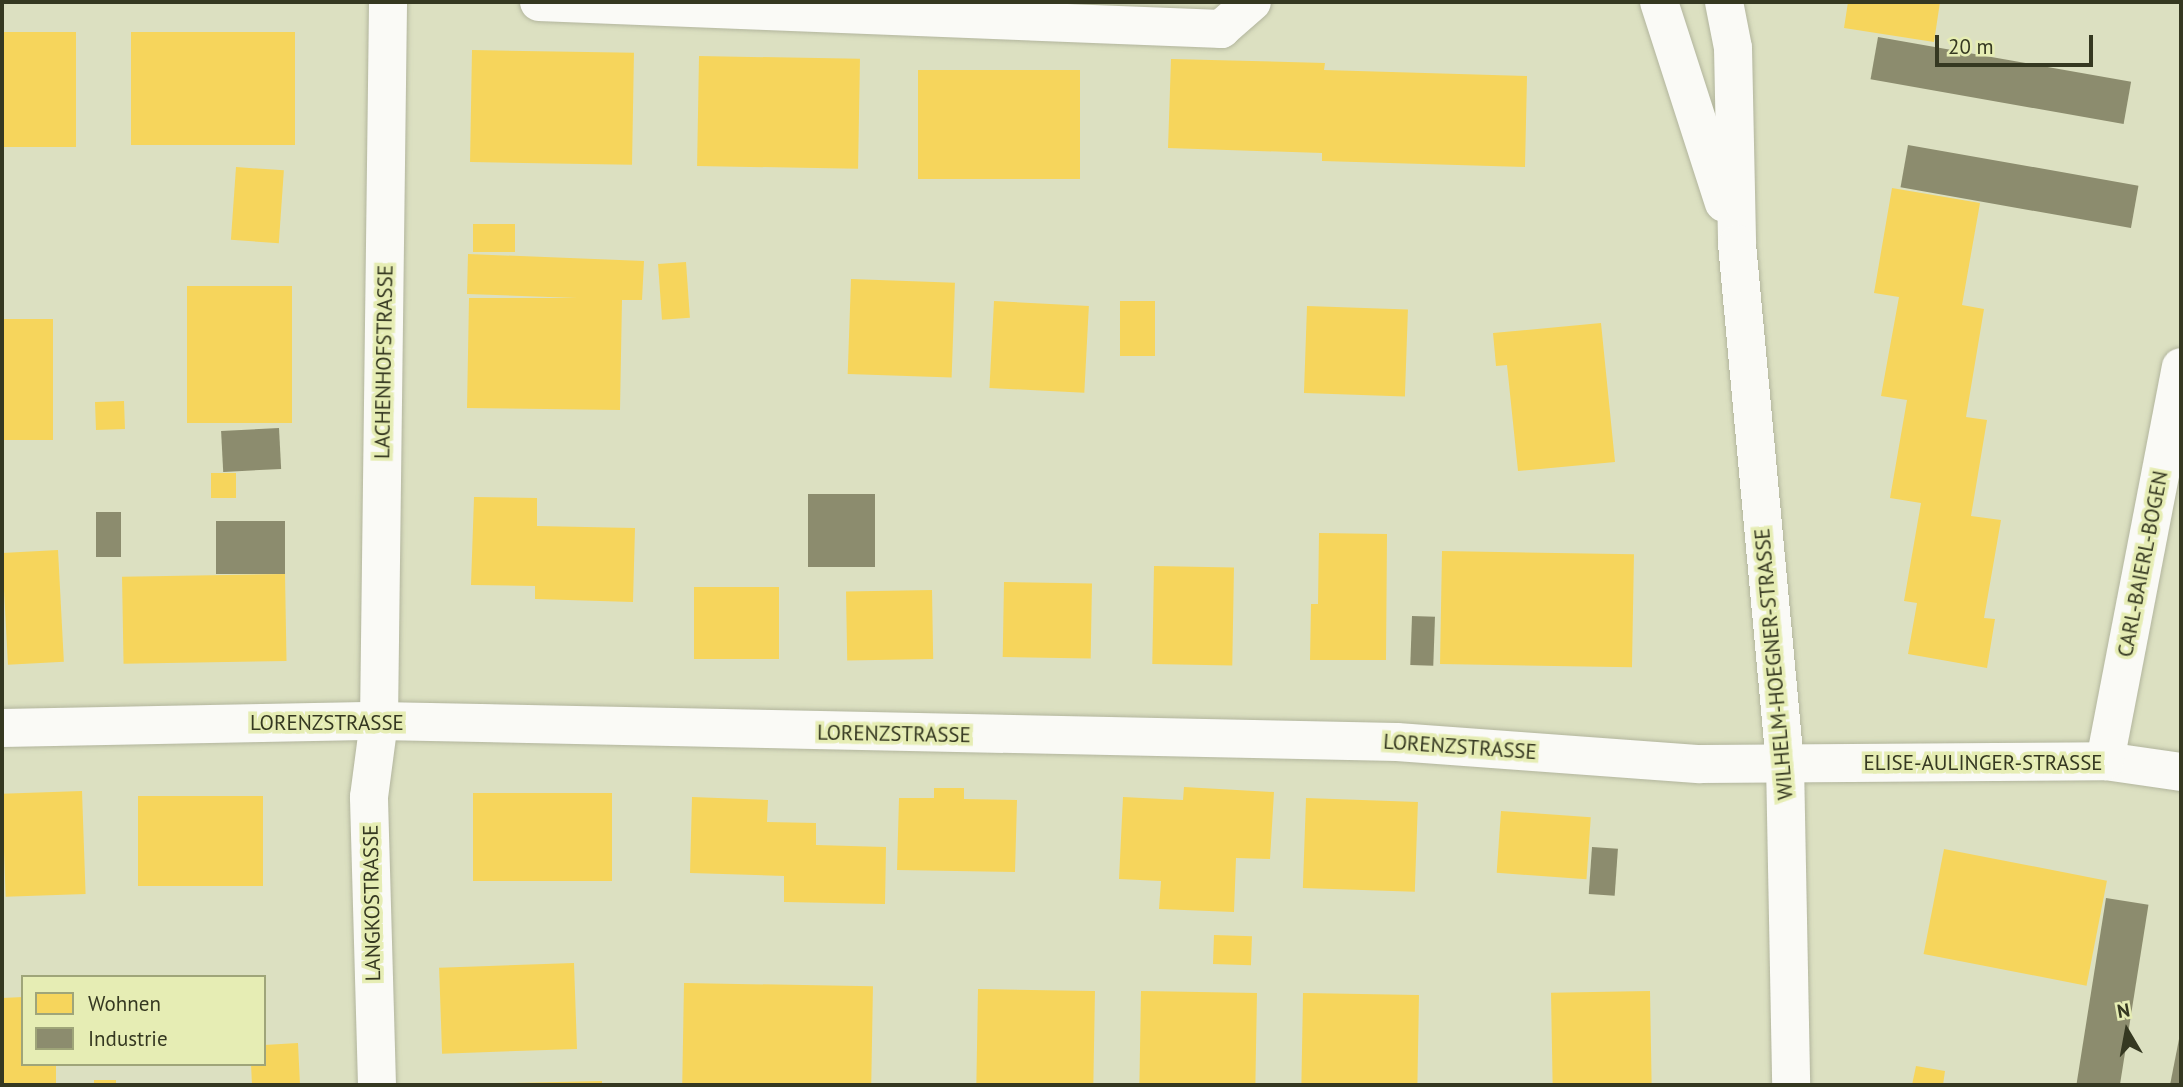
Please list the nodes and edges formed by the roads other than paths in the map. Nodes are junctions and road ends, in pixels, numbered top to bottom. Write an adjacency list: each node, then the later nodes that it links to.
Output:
1 (388, 2): 9 (street, LACHENHOFSTRASSE)
2 (539, 2): 6 (street)
3 (1252, 2): 6 (street)
4 (1659, 2): 7 (street, WILHELM-HOEGNER-STRASSE)
5 (1724, 2): 7 (street, WILHELM-HOEGNER-STRASSE)
6 (1061, 12)
7 (1737, 244): 12 (street, WILHELM-HOEGNER-STRASSE)
8 (2181, 367): 11 (street, CARL-BAIERL-BOGEN)
9 (379, 721): 10 (street, LORENZSTRASSE); 12 (street, LORENZSTRASSE); 14 (street, LANGKOSTRASSE)
10 (2, 728)
11 (2105, 761): 12 (street, ELISE-AULINGER-STRASSE); 13 (street, ELISE-AULINGER-STRASSE)
12 (1785, 763): 15 (street, WILHELM-HOEGNER-STRASSE)
13 (2181, 772)
14 (377, 1085)
15 (1791, 1085)

